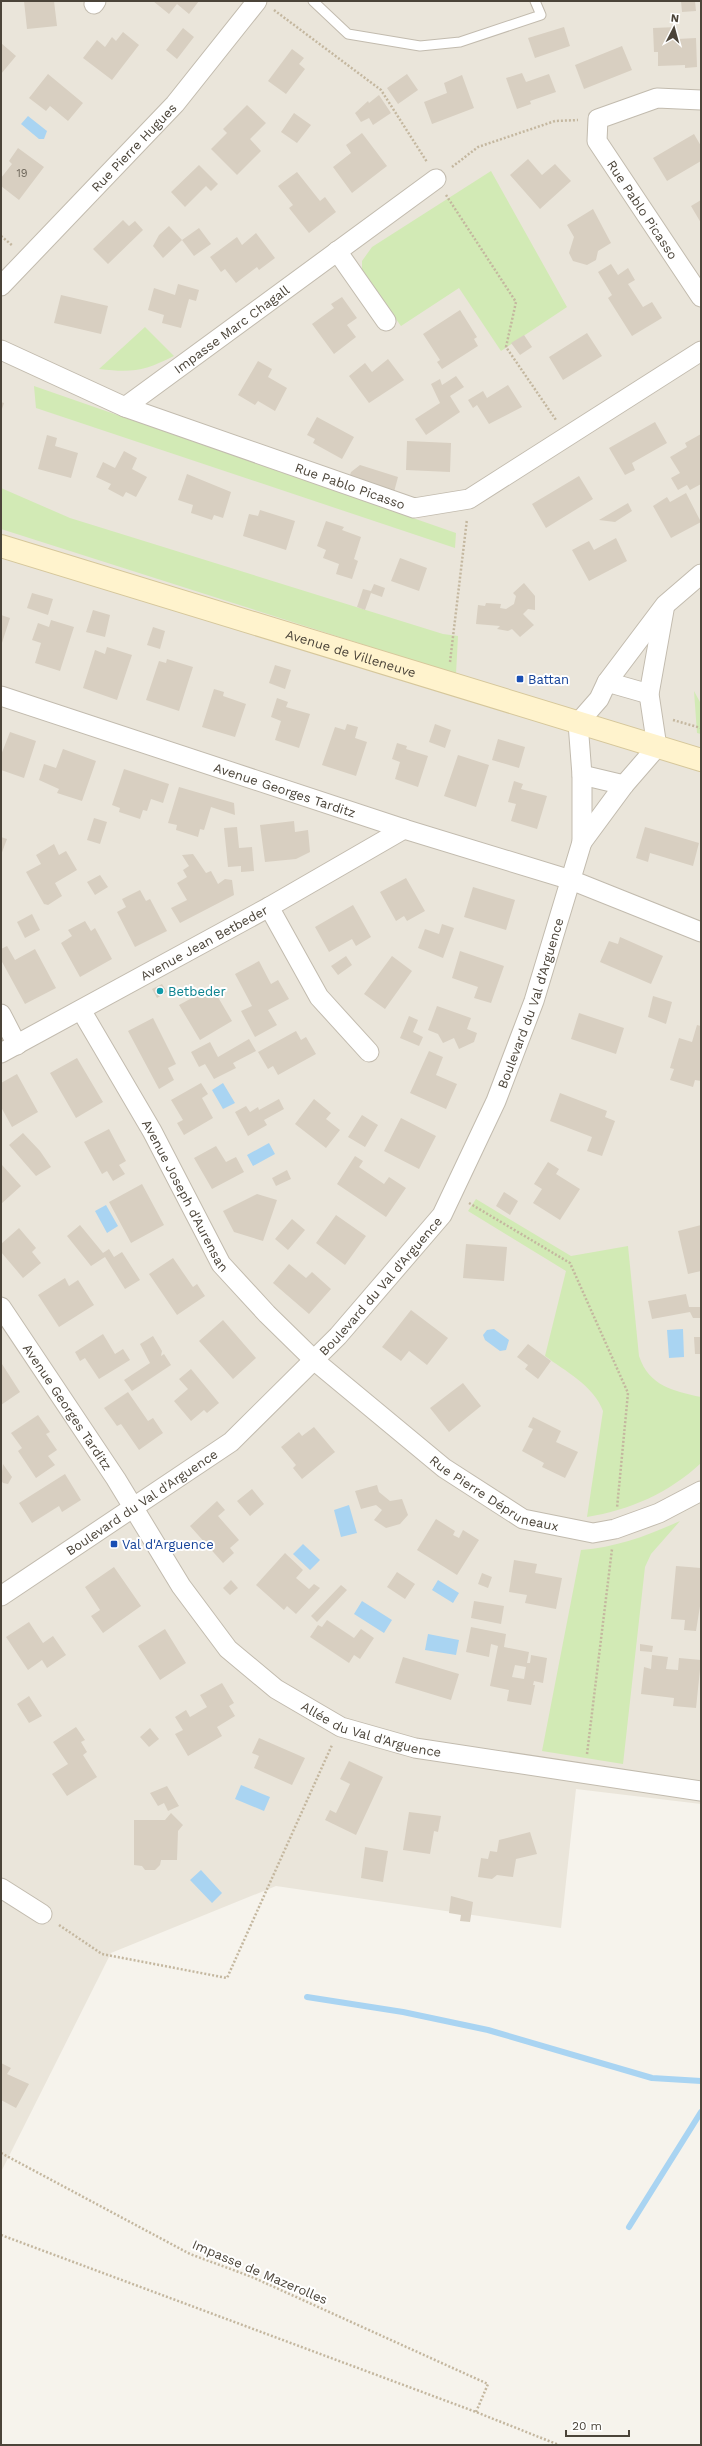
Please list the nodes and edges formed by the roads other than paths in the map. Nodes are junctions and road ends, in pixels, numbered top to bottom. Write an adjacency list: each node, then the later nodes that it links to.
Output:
1 (313, 1): 2 (lane)
2 (535, 1)
3 (263, 3): 7 (street, Rue Pierre Hugues)
4 (701, 100): 8 (street, Rue Pablo Picasso)
5 (436, 179): 6 (street, Impasse Marc Chagall)
6 (337, 251): 9 (street); 12 (street, Impasse Marc Chagall)
7 (1, 286)
8 (701, 297)
9 (386, 320)
10 (1, 350): 12 (street, Rue Pablo Picasso)
11 (701, 351): 12 (street, Rue Pablo Picasso)
12 (125, 407)
13 (1, 546): 19 (main road, Avenue de Villeneuve)
14 (701, 574): 15 (street)
15 (665, 605): 16 (street); 17 (street)
16 (608, 682): 17 (street); 19 (street)
17 (649, 694): 20 (street)
18 (1, 696): 24 (street, Avenue Georges Tarditz)
19 (578, 723): 20 (main road, Avenue de Villeneuve); 22 (street)
20 (657, 747): 21 (main road, Avenue de Villeneuve); 23 (street)
21 (701, 760)
22 (582, 775): 23 (street); 25 (street)
23 (624, 786): 25 (street)
24 (404, 828): 26 (street, Avenue Georges Tarditz); 27 (street, Avenue Jean Betbeder)
25 (582, 842): 26 (street, Boulevard du Val d'Arguence)
26 (571, 880): 28 (street, Avenue Georges Tarditz); 34 (street, Boulevard du Val d'Arguence)
27 (269, 907): 29 (street, Avenue Jean Betbeder); 32 (street)
28 (701, 932)
29 (81, 1010): 31 (street, Avenue Jean Betbeder); 34 (street, Avenue Joseph d'Aurensan)
30 (1, 1014): 31 (street)
31 (9, 1049)
32 (369, 1052)
33 (1, 1307): 36 (street, Avenue Georges Tarditz)
34 (315, 1361): 35 (street, Rue Pierre Dépruneaux); 36 (street, Boulevard du Val d'Arguence)
35 (701, 1490)
36 (134, 1507): 37 (street, Boulevard du Val d'Arguence); 38 (street, Allée du Val d'Arguence)
37 (1, 1596)
38 (701, 1791)
39 (1, 1888): 40 (street)
40 (42, 1914)

